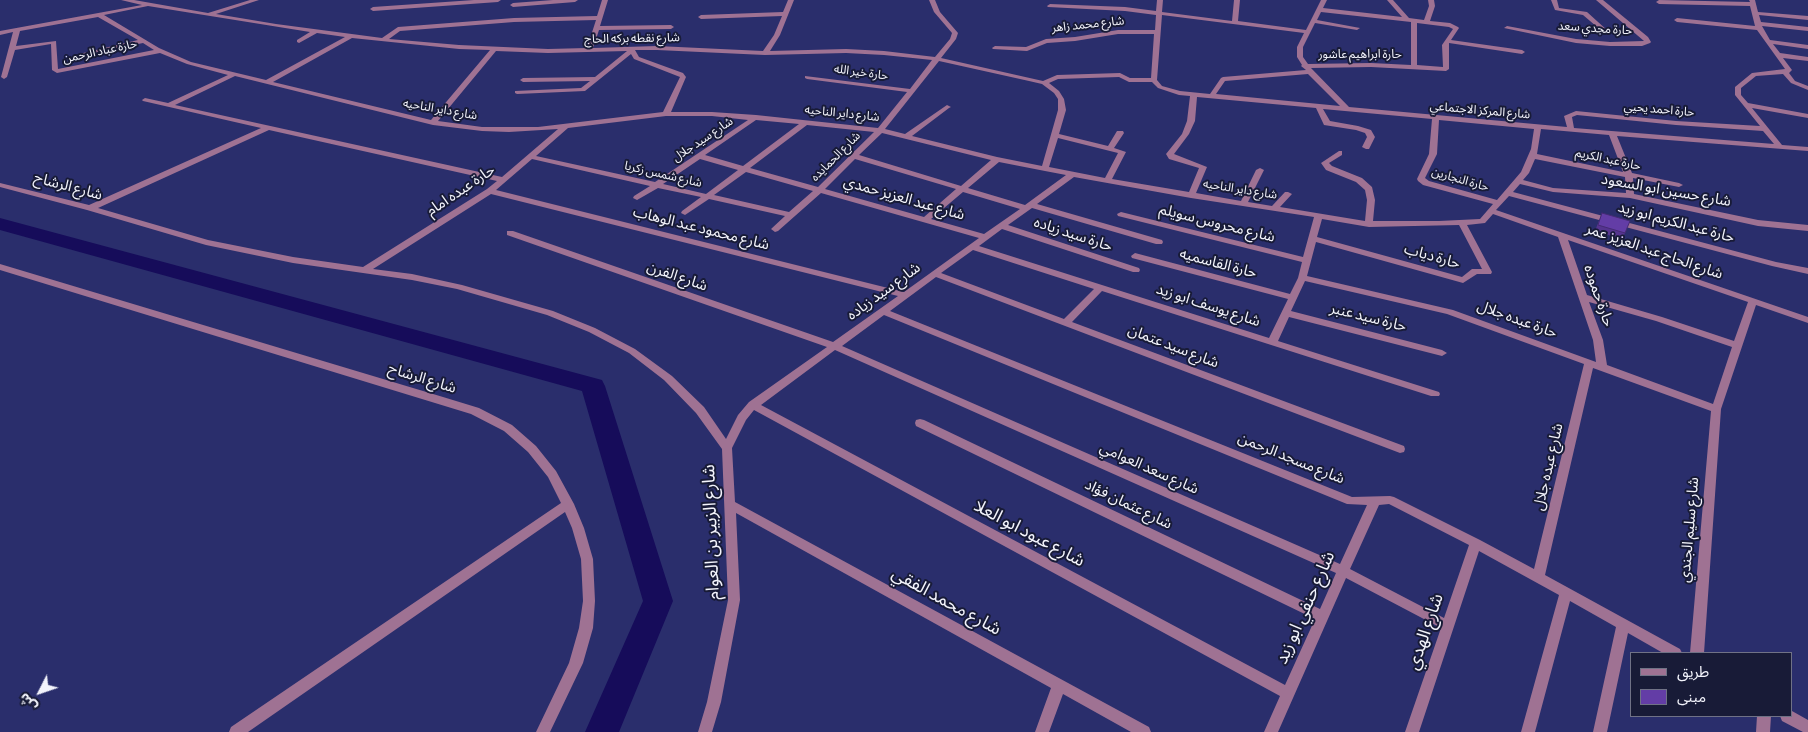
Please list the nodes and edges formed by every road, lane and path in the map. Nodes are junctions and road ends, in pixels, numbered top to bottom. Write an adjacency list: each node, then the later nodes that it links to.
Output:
1 (124, 0): 19 (street, شارع نقطه بركه الحاج)
2 (256, 0): 27 (street)
3 (498, 0): 21 (street)
4 (575, 0): 15 (street)
5 (605, 0): 29 (street)
6 (791, 0): 24 (street)
7 (932, 0): 66 (street, شارع الحمايده)
8 (1160, 0): 25 (street)
9 (1238, 0): 36 (street)
10 (1324, 0): 22 (street)
11 (1390, 0): 32 (street)
12 (1432, 0): 35 (street)
13 (1554, 0): 44 (street)
14 (1600, 0): 41 (street, حارة مجدي سعد)
15 (542, 1): 18 (street)
16 (1659, 2): 17 (street)
17 (1753, 2): 23 (street)
18 (513, 3): 31 (street)
19 (151, 5): 26 (street); 27 (street, شارع نقطه بركه الحاج)
20 (1050, 6): 25 (street)
21 (373, 9)
22 (1321, 10): 32 (street); 34 (street)
23 (1754, 13): 30 (street); 38 (street)
24 (784, 14): 28 (street); 63 (street)
25 (1158, 14): 36 (street); 46 (street)
26 (99, 15): 43 (street); 54 (street, شارع داير الناحيه)
27 (209, 15): 45 (street, شارع نقطه بركه الحاج)
28 (702, 17)
29 (599, 18): 31 (street); 39 (street)
30 (1808, 18)
31 (514, 20): 50 (street)
32 (1411, 20): 35 (street); 69 (street)
33 (1677, 20): 38 (street)
34 (1314, 21): 40 (street); 47 (street)
35 (1426, 22): 52 (street)
36 (1235, 23): 47 (street)
37 (671, 26): 39 (street)
38 (1758, 26): 42 (street); 53 (street)
39 (596, 28): 61 (street)
40 (1357, 28)
41 (1507, 28)
42 (1808, 29)
43 (17, 30): 48 (street); 56 (street)
44 (1605, 31)
45 (316, 32): 49 (street, شارع نقطه بركه الحاج); 51 (street)
46 (1156, 32): 57 (street, شارع محمد زاهر); 77 (street)
47 (1308, 32): 68 (street)
48 (0, 33)
49 (351, 36): 50 (street, شارع نقطه بركه الحاج); 78 (street)
50 (383, 40): 58 (street, شارع نقطه بركه الحاج)
51 (299, 41)
52 (1447, 41): 62 (street); 69 (street, حارة ابراهيم عاشور)
53 (1766, 41): 55 (street); 65 (street)
54 (144, 42): 59 (street, شارع داير الناحيه); 64 (street)
55 (1808, 46)
56 (12, 48): 59 (street, حارة عباد الرحمن); 73 (street)
57 (995, 48)
58 (494, 49): 61 (street, شارع نقطه بركه الحاج); 96 (street)
59 (160, 50): 72 (street, شارع داير الناحيه)
60 (632, 50): 61 (street, شارع نقطه بركه الحاج); 63 (street, شارع نقطه بركه الحاج); 75 (street); 91 (street)
61 (589, 51)
62 (1522, 52)
63 (765, 53): 66 (street, شارع نقطه بركه الحاج)
64 (81, 54)
65 (1778, 55): 67 (street); 71 (street)
66 (937, 59): 79 (street, شارع نقطه بركه الحاج); 81 (street, شارع الحمايده)
67 (1808, 59)
68 (1304, 66): 69 (street, حارة ابراهيم عاشور); 70 (street)
69 (1414, 67)
70 (1310, 72): 84 (street); 90 (street)
71 (1784, 72): 80 (street); 87 (street)
72 (233, 75): 78 (street, شارع داير الناحيه); 86 (street)
73 (4, 77)
74 (807, 77): 81 (street, حارة خير الله)
75 (598, 79): 76 (street); 82 (street)
76 (523, 80)
77 (1154, 80): 79 (street); 83 (street, شارع المركز الاجتماعي)
78 (266, 83): 96 (street, شارع داير الناحيه)
79 (1044, 83): 105 (street)
80 (1808, 88)
81 (912, 91): 101 (street, شارع الحمايده)
82 (517, 92)
83 (1194, 94): 84 (street, شارع المركز الاجتماعي); 134 (street)
84 (1212, 96): 89 (street, شارع المركز الاجتماعي)
85 (145, 100): 86 (street)
86 (169, 105): 98 (street)
87 (1746, 105): 92 (street); 100 (street)
88 (947, 107): 106 (street)
89 (1319, 107): 90 (street, شارع المركز الاجتماعي); 107 (street)
90 (1347, 109): 94 (street, شارع المركز الاجتماعي)
91 (666, 114): 93 (street, شارع داير الناحيه); 97 (street, شارع داير الناحيه)
92 (1808, 116)
93 (756, 117): 95 (street, شارع داير الناحيه); 112 (street, شارع سيد جلال)
94 (1436, 118): 99 (street, شارع المركز الاجتماعي); 138 (street, حارة النجارين)
95 (807, 122): 101 (street, شارع داير الناحيه); 117 (street)
96 (432, 123): 97 (street, شارع داير الناحيه)
97 (566, 126): 115 (street, حارة عبده امام)
98 (267, 128): 122 (street); 140 (street)
99 (1538, 128): 102 (street, شارع المركز الاجتماعي); 114 (street, شارع داير الناحيه)
100 (1765, 128): 102 (street, حارة احمد يحيي); 108 (street)
101 (880, 130): 106 (street, شارع داير الناحيه); 113 (street, شارع الحمايده)
102 (1571, 130): 104 (street, شارع المركز الاجتماعي)
103 (1120, 132): 109 (street)
104 (1612, 133): 108 (street, شارع المركز الاجتماعي); 121 (street)
105 (1056, 135): 109 (street); 118 (street)
106 (907, 136): 116 (street, شارع داير الناحيه)
107 (1366, 147)
108 (1780, 147): 110 (street, شارع المركز الاجتماعي)
109 (1110, 148): 123 (street)
110 (1808, 149)
111 (1338, 153): 149 (street)
112 (699, 156): 117 (street, شارع عبد العزيز حمدي); 126 (street, شارع سيد جلال)
113 (854, 156): 128 (street); 129 (street, شارع الحمايده)
114 (1533, 156): 121 (street, حارة عبد الكريم); 124 (street, شارع داير الناحيه)
115 (531, 157): 122 (street, حارة عبده امام); 126 (street, شارع شمس زكريا)
116 (997, 159): 118 (street, شارع داير الناحيه); 128 (street)
117 (745, 169): 129 (street, شارع عبد العزيز حمدي); 133 (street)
118 (1045, 169): 120 (street, شارع داير الناحيه)
119 (1260, 170): 137 (street)
120 (1073, 174): 123 (street, شارع داير الناحيه); 139 (street, شارع سيد زياده)
121 (1629, 176): 127 (street, حارة عبد الكريم); 135 (street)
122 (504, 180): 130 (street, حارة عبده امام)
123 (1107, 181): 134 (street, شارع داير الناحيه)
124 (1518, 181): 131 (street, شارع داير الناحيه); 135 (street, شارع حسين ابو السعود)
125 (0, 185): 140 (street, شارع الرشاح)
126 (657, 185): 133 (street, شارع شمس زكريا); 136 (street, شارع سيد جلال)
127 (1679, 185)
128 (962, 189): 139 (street); 147 (street)
129 (819, 190): 145 (street, شارع الحمايده); 147 (street, شارع عبد العزيز حمدي)
130 (490, 191): 162 (street, حارة عبده امام); 168 (street, شارع محمود عبد الوهاب)
131 (1508, 193): 138 (street, شارع داير الناحيه); 164 (street, حارة عبد الكريم ابو زيد)
132 (1288, 194): 141 (street)
133 (707, 196): 143 (street); 145 (street, شارع شمس زكريا)
134 (1191, 196): 137 (street, شارع داير الناحيه)
135 (1630, 196): 151 (street, شارع حسين ابو السعود)
136 (637, 198)
137 (1244, 202): 141 (street, شارع داير الناحيه)
138 (1499, 203): 142 (street, شارع داير الناحيه)
139 (1028, 206): 150 (street, شارع سيد زياده); 157 (street)
140 (90, 208): 162 (street, شارع الرشاح)
141 (1274, 208): 146 (street, شارع داير الناحيه)
142 (1492, 211): 148 (street, شارع داير الناحيه); 154 (street, شارع الحاج عبد العزيز عمر)
143 (685, 213)
144 (1121, 214): 160 (street, شارع محروس سويلم)
145 (791, 215): 152 (street, شارع الحمايده)
146 (1318, 217): 149 (street, شارع داير الناحيه); 156 (street)
147 (925, 220): 155 (street, شارع عبد العزيز حمدي)
148 (1462, 223): 149 (street, شارع داير الناحيه); 156 (street, حارة دياب)
149 (1369, 224)
150 (1002, 226): 155 (street, شارع سيد زياده); 163 (street, حارة سيد زياده)
151 (1808, 228)
152 (775, 229)
153 (510, 233): 177 (street, شارع الفرن)
154 (1562, 235): 169 (street, حارة حموده); 171 (street, شارع الحاج عبد العزيز عمر)
155 (986, 237): 158 (street, شارع سيد زياده)
156 (1312, 238): 160 (street)
157 (1159, 242)
158 (972, 247): 165 (street, شارع سيد زياده); 167 (street, شارع يوسف ابو زيد)
159 (1135, 256): 170 (street, حارة القاسميه)
160 (1306, 260): 166 (street)
161 (0, 267): 189 (street, شارع الرشاح)
162 (365, 270): 186 (street, شارع الرشاح)
163 (1136, 270)
164 (1808, 271)
165 (935, 274): 168 (street, شارع سيد زياده); 175 (street, شارع سيد عتمان)
166 (1302, 278): 170 (street); 180 (street, حارة عبده جلال)
167 (1100, 288): 175 (street); 176 (street, شارع يوسف ابو زيد)
168 (906, 295): 172 (street, شارع سيد زياده)
169 (1584, 297): 178 (street); 181 (street, حارة حموده)
170 (1293, 298): 173 (street)
171 (1753, 301): 174 (street, شارع الحاج عبد العزيز عمر); 178 (street, شارع سليم الجندي)
172 (883, 311): 177 (street, شارع سيد زياده); 188 (street, شارع مسجد الرحمن)
173 (1286, 313): 176 (street); 179 (street, حارة سيد عنبر)
174 (1808, 320)
175 (1067, 322): 187 (street, شارع سيد عتمان)
176 (1272, 343): 182 (street, شارع يوسف ابو زيد)
177 (834, 346): 183 (street, شارع سيد زياده); 192 (street, شارع سعد العوامي)
178 (1738, 346): 184 (street, شارع سليم الجندي)
179 (1442, 353)
180 (1589, 363): 181 (street, حارة عبده جلال); 193 (street, شارع عبده جلال)
181 (1602, 368): 184 (street, حارة عبده جلال)
182 (1435, 394)
183 (752, 405): 186 (street, شارع سيد زياده); 201 (street, شارع عبود ابو العلا)
184 (1716, 409): 199 (street, شارع سليم الجندي)
185 (920, 423): 195 (street, شارع عثمان فؤاد)
186 (727, 448): 190 (street, شارع الزبير بن العوام)
187 (1400, 449)
188 (1375, 500): 191 (street, شارع مسجد الرحمن); 192 (street, شارع حنفي ابو زيد)
189 (568, 504): 205 (street); 206 (street, شارع الرشاح)
190 (731, 505): 200 (street, شارع محمد الفقي); 207 (street, شارع الزبير بن العوام)
191 (1476, 543): 193 (street, شارع مسجد الرحمن); 197 (street, شارع الهدي)
192 (1343, 571): 195 (street, شارع حنفي ابو زيد); 197 (street, شارع سعد العوامي)
193 (1538, 577): 194 (street, شارع مسجد الرحمن)
194 (1566, 593): 196 (street, شارع مسجد الرحمن); 212 (street)
195 (1323, 617): 201 (street, شارع حنفي ابو زيد)
196 (1624, 625): 198 (street, شارع مسجد الرحمن); 213 (street)
197 (1448, 626): 211 (street, شارع الهدي)
198 (1673, 652)
199 (1697, 652)
200 (1059, 685): 208 (street); 209 (street, شارع محمد الفقي)
201 (1288, 693): 210 (street, شارع حنفي ابو زيد)
202 (1764, 717): 214 (street)
203 (1789, 717): 204 (street)
204 (1808, 728)
205 (236, 732)
206 (543, 732)
207 (706, 732)
208 (1042, 732)
209 (1144, 732)
210 (1271, 732)
211 (1412, 732)
212 (1528, 732)
213 (1600, 732)
214 (1763, 732)

